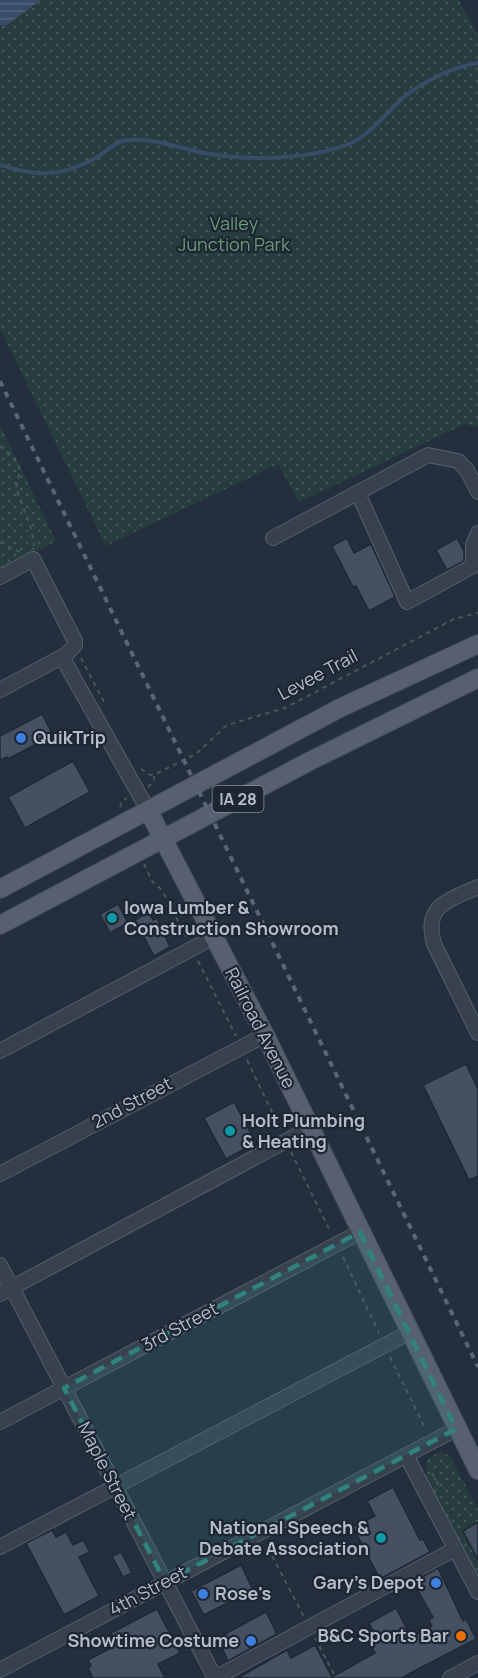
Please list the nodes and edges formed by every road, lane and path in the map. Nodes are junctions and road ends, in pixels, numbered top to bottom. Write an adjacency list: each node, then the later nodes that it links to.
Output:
1 (0, 446): 7 (path)
2 (478, 492): 3 (street)
3 (358, 493): 4 (street); 5 (street)
4 (478, 533)
5 (273, 538)
6 (0, 542): 7 (path)
7 (36, 563): 8 (street); 11 (street)
8 (0, 577)
9 (478, 613): 17 (path, Levee Trail)
10 (478, 644): 20 (main road, IA 28)
11 (75, 645): 12 (street); 15 (path)
12 (62, 657): 14 (street); 20 (street, Railroad Avenue)
13 (478, 678): 22 (main road, IA 28)
14 (0, 690)
15 (106, 706)
16 (137, 765): 17 (path)
17 (154, 774): 18 (path)
18 (147, 787)
19 (123, 800): 21 (path)
20 (148, 810): 22 (main road, Railroad Avenue); 24 (main road, IA 28)
21 (117, 812)
22 (162, 838): 25 (main road, IA 28); 26 (main road, Railroad Avenue)
23 (478, 887): 27 (street)
24 (0, 889)
25 (0, 925)
26 (214, 937): 28 (main road, Railroad Avenue); 29 (street)
27 (478, 1033)
28 (265, 1035): 30 (main road, Railroad Avenue); 31 (street, 2nd Street)
29 (0, 1051)
30 (310, 1128): 32 (main road, Railroad Avenue); 34 (street)
31 (0, 1174)
32 (360, 1232): 35 (main road, Railroad Avenue); 36 (street, 3rd Street)
33 (0, 1264): 34 (street, Maple Street)
34 (6, 1291): 36 (street, Maple Street)
35 (410, 1332): 38 (main road, Railroad Avenue); 41 (street)
36 (64, 1388): 37 (street, 3rd Street); 41 (street, Maple Street)
37 (0, 1422)
38 (456, 1429): 39 (street, 4th Street); 40 (main road, Railroad Avenue)
39 (406, 1455): 44 (street); 45 (street, 4th Street)
40 (478, 1470)
41 (115, 1485): 42 (street); 45 (street, Maple Street)
42 (0, 1546)
43 (268, 1548): 47 (path)
44 (455, 1549): 46 (street); 47 (street)
45 (165, 1582): 49 (street, 4th Street); 50 (street, Maple Street)
46 (478, 1592)
47 (309, 1628): 50 (street); 51 (path)
48 (478, 1663): 52 (street)
49 (0, 1670)
50 (214, 1678)
51 (336, 1678)
52 (450, 1678)

